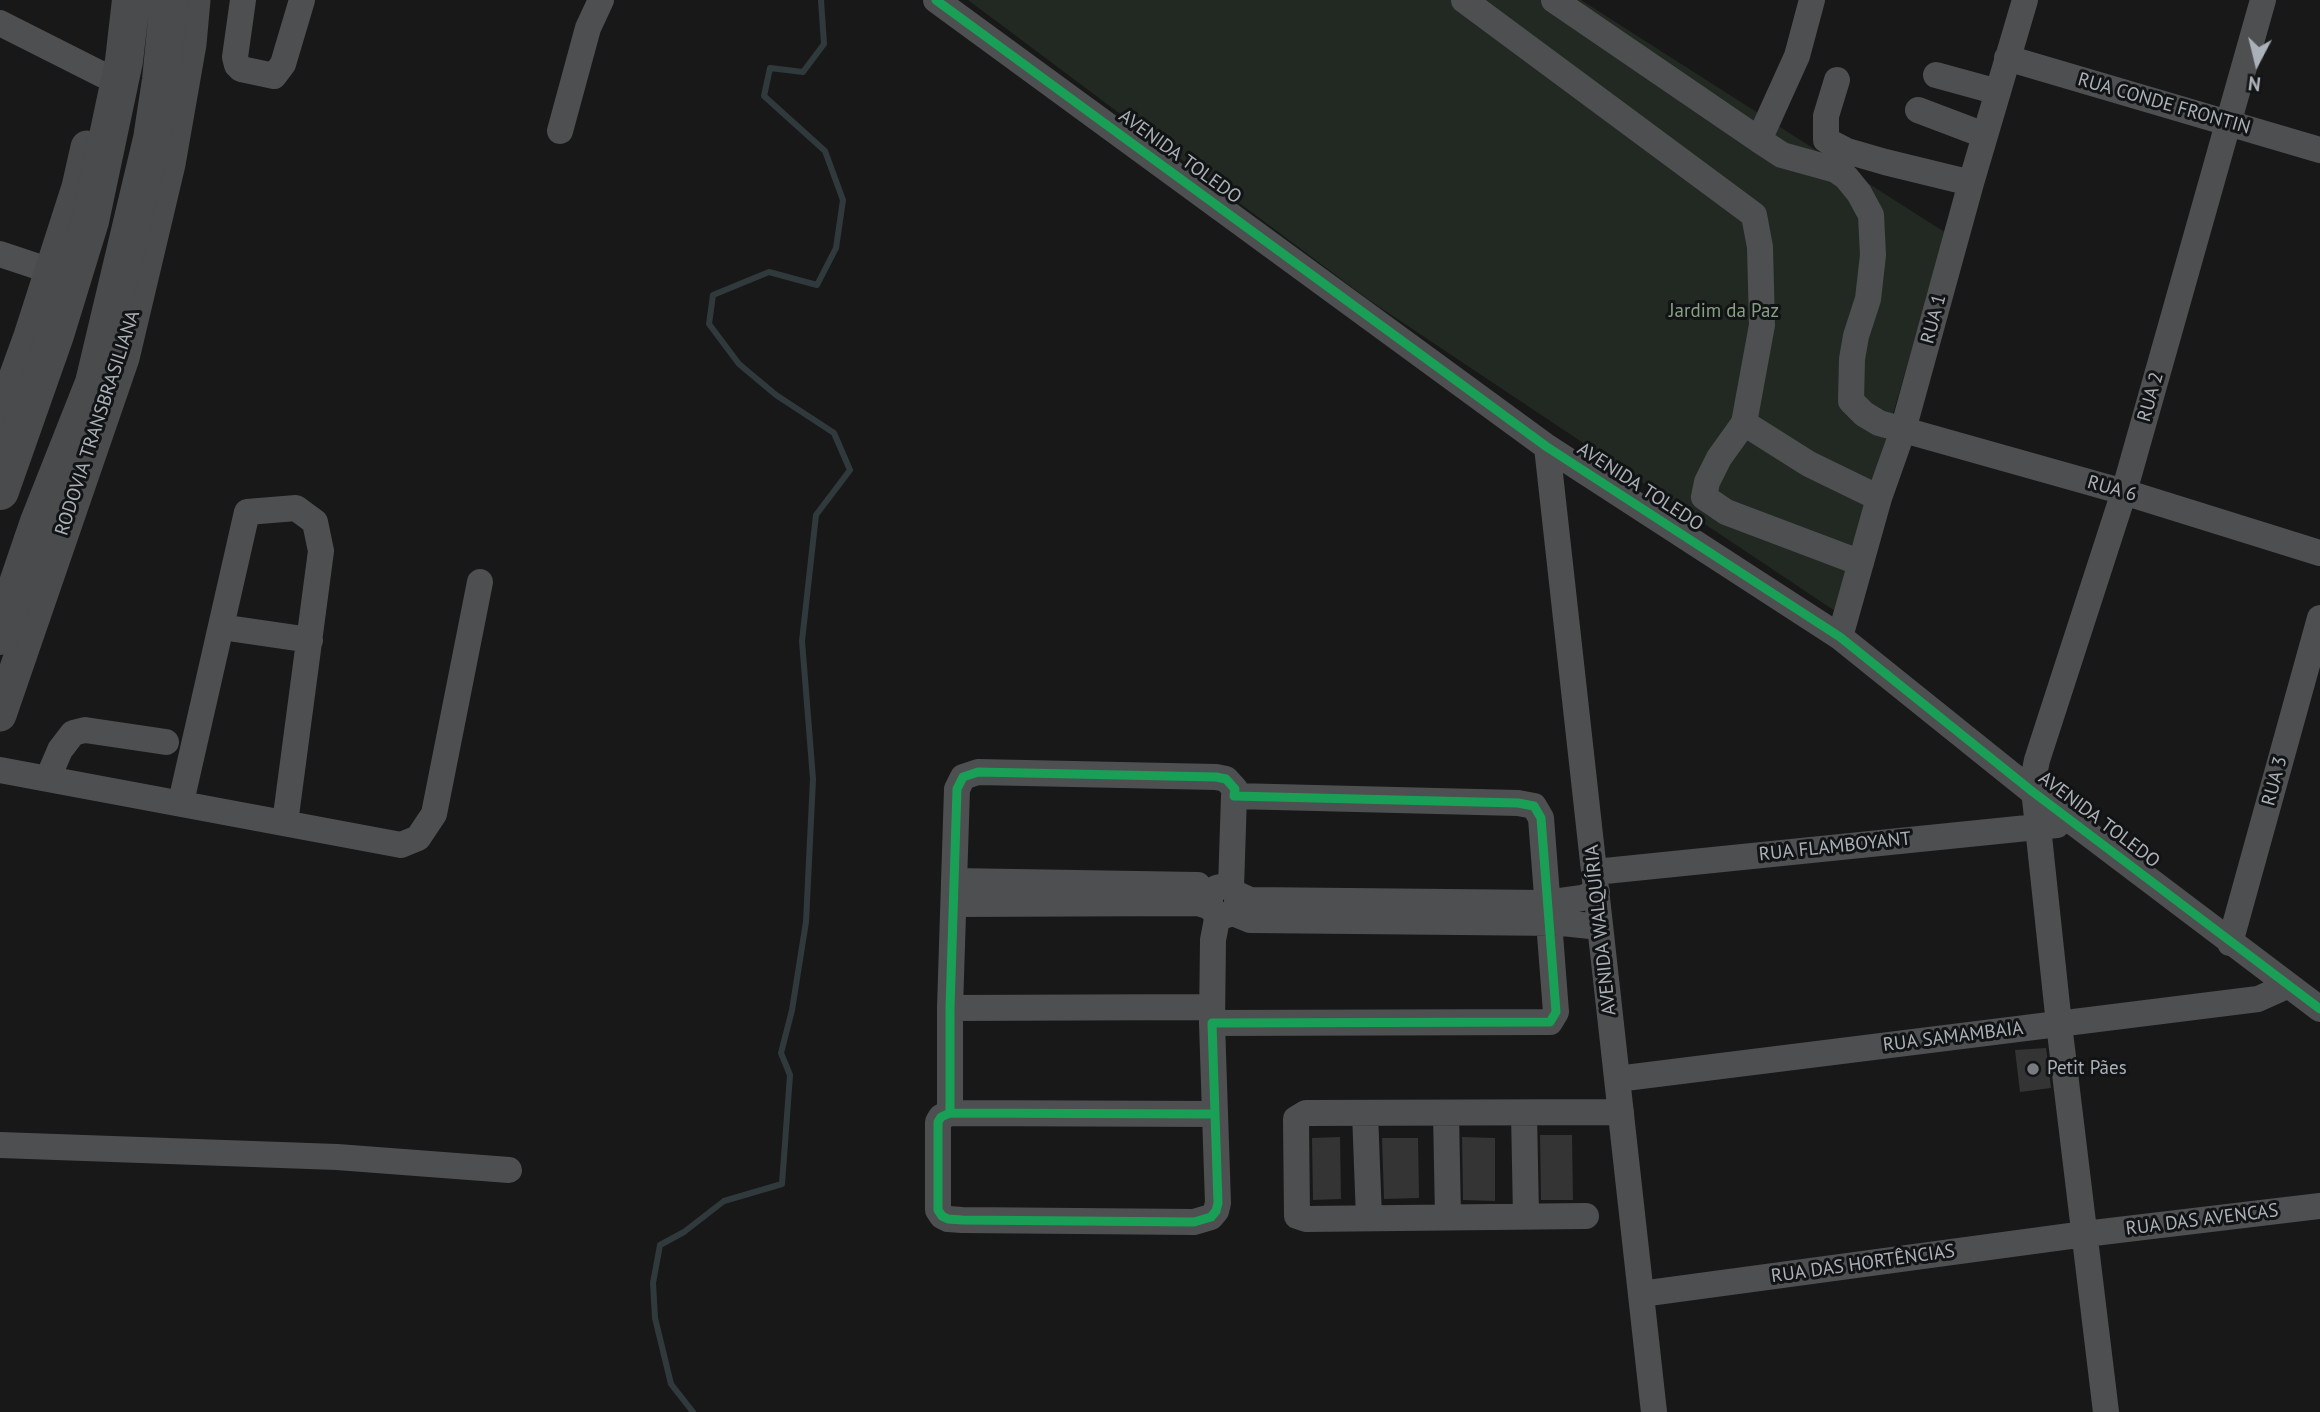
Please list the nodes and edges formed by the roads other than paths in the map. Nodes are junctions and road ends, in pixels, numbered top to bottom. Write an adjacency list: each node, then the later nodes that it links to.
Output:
1 (114, 0): 16 (main road)
2 (131, 0): 16 (highway)
3 (169, 0): 31 (highway, RODOVIA TRANSBRASILIANA)
4 (194, 0): 27 (main road, RODOVIA TRANSBRASILIANA)
5 (243, 0): 6 (street)
6 (302, 0)
7 (601, 0): 22 (street)
8 (936, 0): 35 (street, AVENIDA TOLEDO)
9 (1464, 0): 33 (street)
10 (1554, 0): 24 (street)
11 (1812, 0): 24 (street)
12 (2025, 0): 15 (street, RUA 1)
13 (2263, 0): 21 (street, RUA 2)
14 (0, 23): 16 (street)
15 (2007, 58): 19 (street, RUA 1); 21 (street, RUA CONDE FRONTIN)
16 (114, 68): 29 (main road); 30 (highway); 36 (highway)
17 (1936, 75): 19 (street)
18 (1837, 80): 26 (street)
19 (1998, 92): 23 (street, RUA 1)
20 (1918, 110): 23 (street)
21 (2227, 124): 25 (street, RUA CONDE FRONTIN); 37 (street, RUA 2)
22 (560, 131)
23 (1984, 135): 26 (street, RUA 1)
24 (1759, 140): 34 (street, RUA 6)
25 (2320, 150)
26 (1971, 183): 34 (street, RUA 1)
27 (164, 189): 31 (highway); 47 (main road, RODOVIA TRANSBRASILIANA)
28 (0, 254): 29 (street)
29 (51, 271): 30 (main road)
30 (30, 336): 32 (main road)
31 (94, 383): 44 (highway, RODOVIA TRANSBRASILIANA)
32 (0, 419)
33 (1744, 423): 38 (street); 40 (street)
34 (1903, 430): 37 (street, RUA 6); 38 (street, RUA 1)
35 (1547, 447): 45 (street, AVENIDA TOLEDO); 57 (street, AVENIDA WALQUÍRIA)
36 (0, 491)
37 (2124, 492): 39 (street, RUA 6); 51 (street, RUA 2)
38 (1880, 498): 40 (street, RUA 1)
39 (2320, 553)
40 (1861, 564): 45 (street, RUA 1)
41 (480, 582): 54 (street)
42 (2320, 618): 62 (street, RUA 3)
43 (221, 627): 46 (street); 46 (street); 53 (street)
44 (0, 636)
45 (1840, 637): 51 (street, AVENIDA TOLEDO)
46 (310, 640): 54 (street)
47 (0, 715)
48 (166, 742): 50 (street)
49 (0, 770): 50 (street)
50 (48, 778): 53 (street)
51 (2033, 792): 55 (street, AVENIDA TOLEDO); 56 (street, RUA 2)
52 (1234, 796): 58 (street); 59 (street); 60 (street)
53 (181, 802): 54 (street)
54 (285, 823)
55 (2076, 823): 56 (street, RUA FLAMBOYANT); 62 (street, AVENIDA TOLEDO)
56 (2039, 826): 57 (street, RUA FLAMBOYANT); 67 (street, RUA 2)
57 (1596, 882): 60 (street, RUA FLAMBOYANT); 61 (street, AVENIDA WALQUÍRIA)
58 (954, 893): 59 (street); 64 (street)
59 (1224, 901): 60 (street); 66 (street)
60 (1547, 913): 61 (street); 66 (street)
61 (1600, 927): 68 (street, AVENIDA WALQUÍRIA)
62 (2230, 943): 63 (street, AVENIDA TOLEDO)
63 (2287, 986): 65 (street, AVENIDA TOLEDO); 67 (street, RUA SAMAMBAIA)
64 (950, 1008): 66 (street); 70 (street)
65 (2320, 1009)
66 (1212, 1015): 74 (street)
67 (2059, 1024): 68 (street, RUA SAMAMBAIA); 82 (street, RUA 2)
68 (1617, 1079): 69 (street, AVENIDA WALQUÍRIA)
69 (1621, 1112): 73 (street); 83 (street, AVENIDA WALQUÍRIA)
70 (950, 1113): 74 (street); 74 (street)
71 (1365, 1113): 72 (street); 81 (street); 81 (street)
72 (1446, 1113): 73 (street); 80 (street)
73 (1524, 1113): 78 (street)
74 (1215, 1114)
75 (0, 1145): 76 (street)
76 (509, 1170)
77 (2320, 1206): 82 (street, RUA DAS AVENCAS)
78 (1526, 1216): 79 (street); 80 (street)
79 (1586, 1216)
80 (1448, 1217): 81 (street)
81 (1369, 1218)
82 (2085, 1234): 83 (street, RUA DAS HORTÊNCIAS); 85 (street, RUA 2)
83 (1641, 1294): 84 (street, AVENIDA WALQUÍRIA)
84 (1654, 1412)
85 (2106, 1412)

